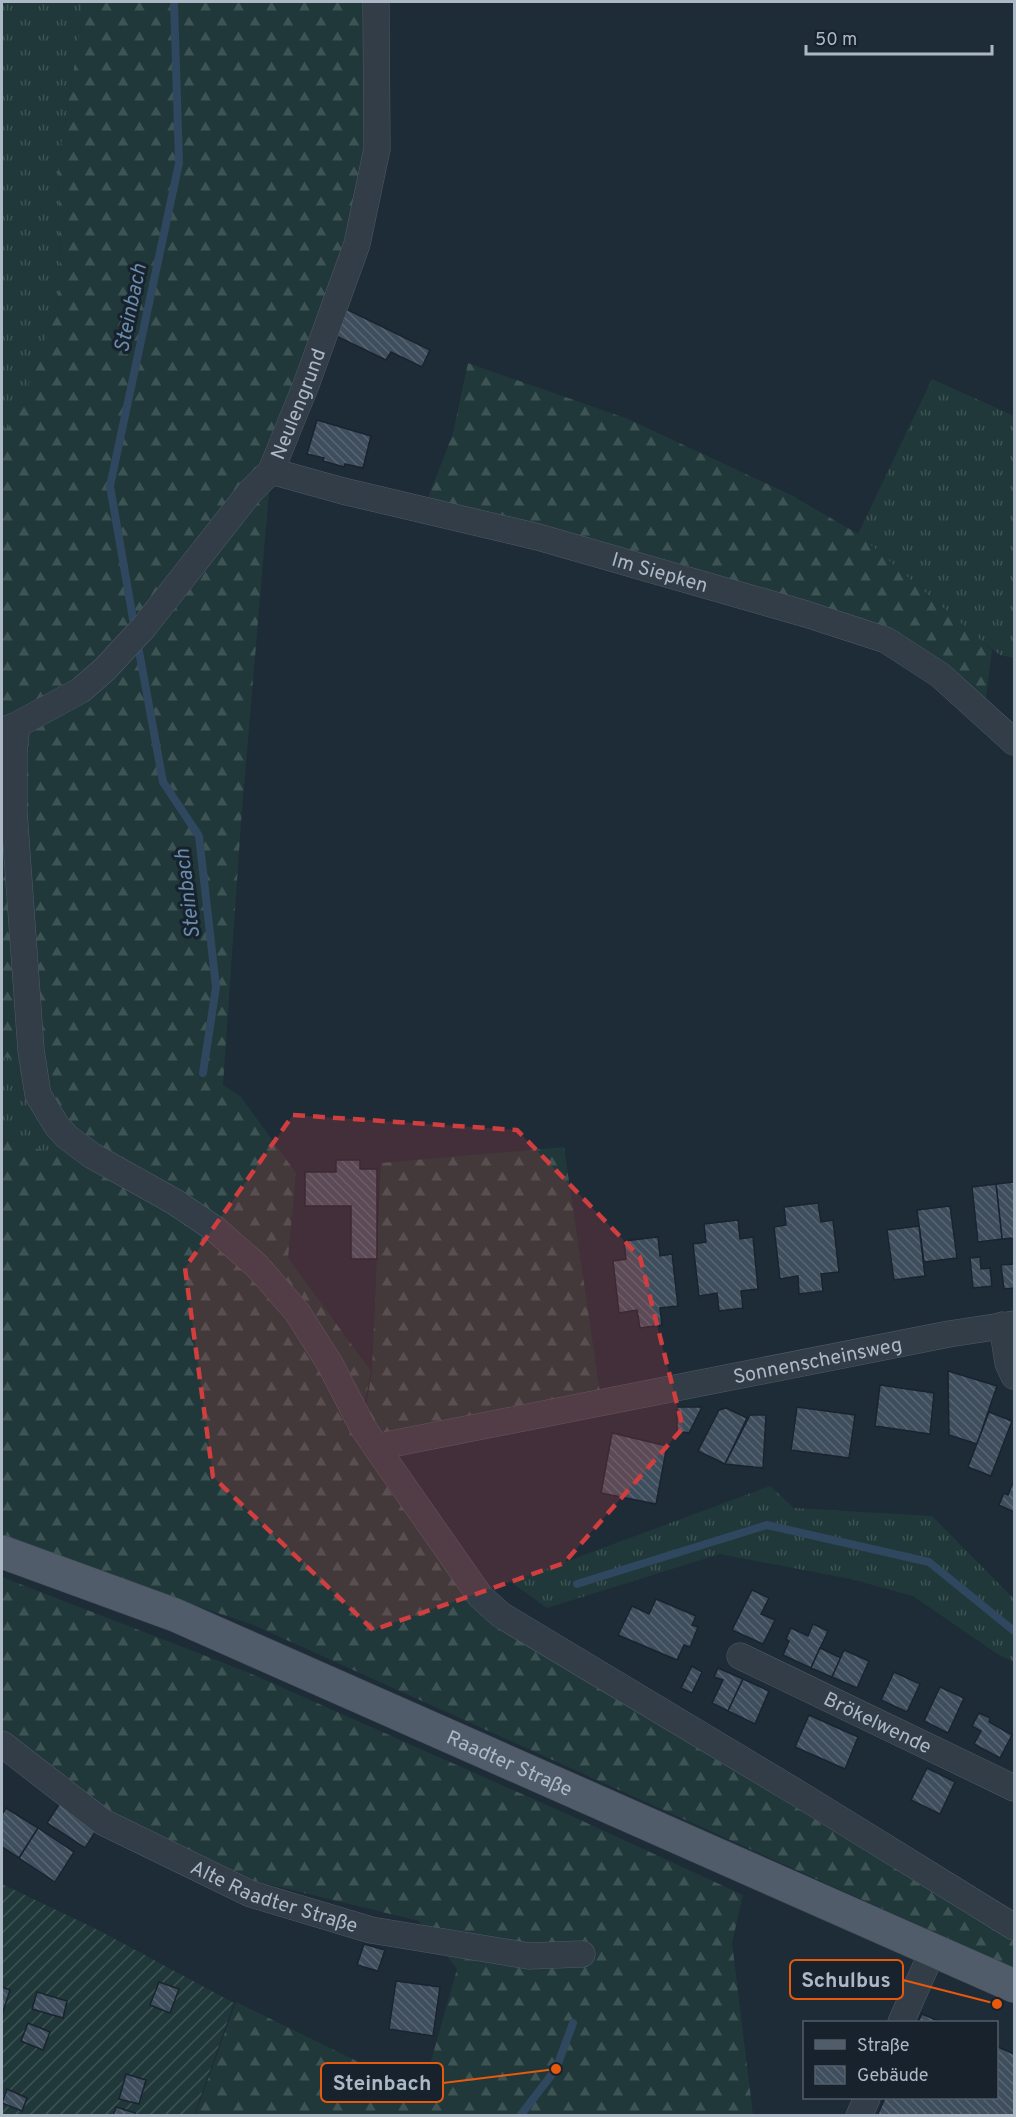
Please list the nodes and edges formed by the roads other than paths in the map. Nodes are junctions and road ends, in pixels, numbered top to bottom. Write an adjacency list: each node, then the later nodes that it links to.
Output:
1 (376, 2): 2 (street, Neulengrund)
2 (271, 471): 3 (street, Neulengrund); 4 (street, Im Siepken)
3 (9, 728): 7 (street)
4 (1014, 742)
5 (1008, 1325): 6 (street, Sonnenscheinsweg); 7 (street, Sonnenscheinsweg)
6 (1014, 1376)
7 (376, 1447): 12 (street)
8 (2, 1552): 13 (main road, Raadter Straße)
9 (740, 1656): 11 (street, Brökelwende)
10 (2, 1744): 14 (street, Alte Raadter Straße)
11 (1014, 1788)
12 (1014, 1927)
13 (933, 1950): 15 (main road, Raadter Straße); 16 (street)
14 (582, 1954)
15 (1014, 1986)
16 (901, 2021)
17 (866, 2099): 18 (street)
18 (859, 2115)

